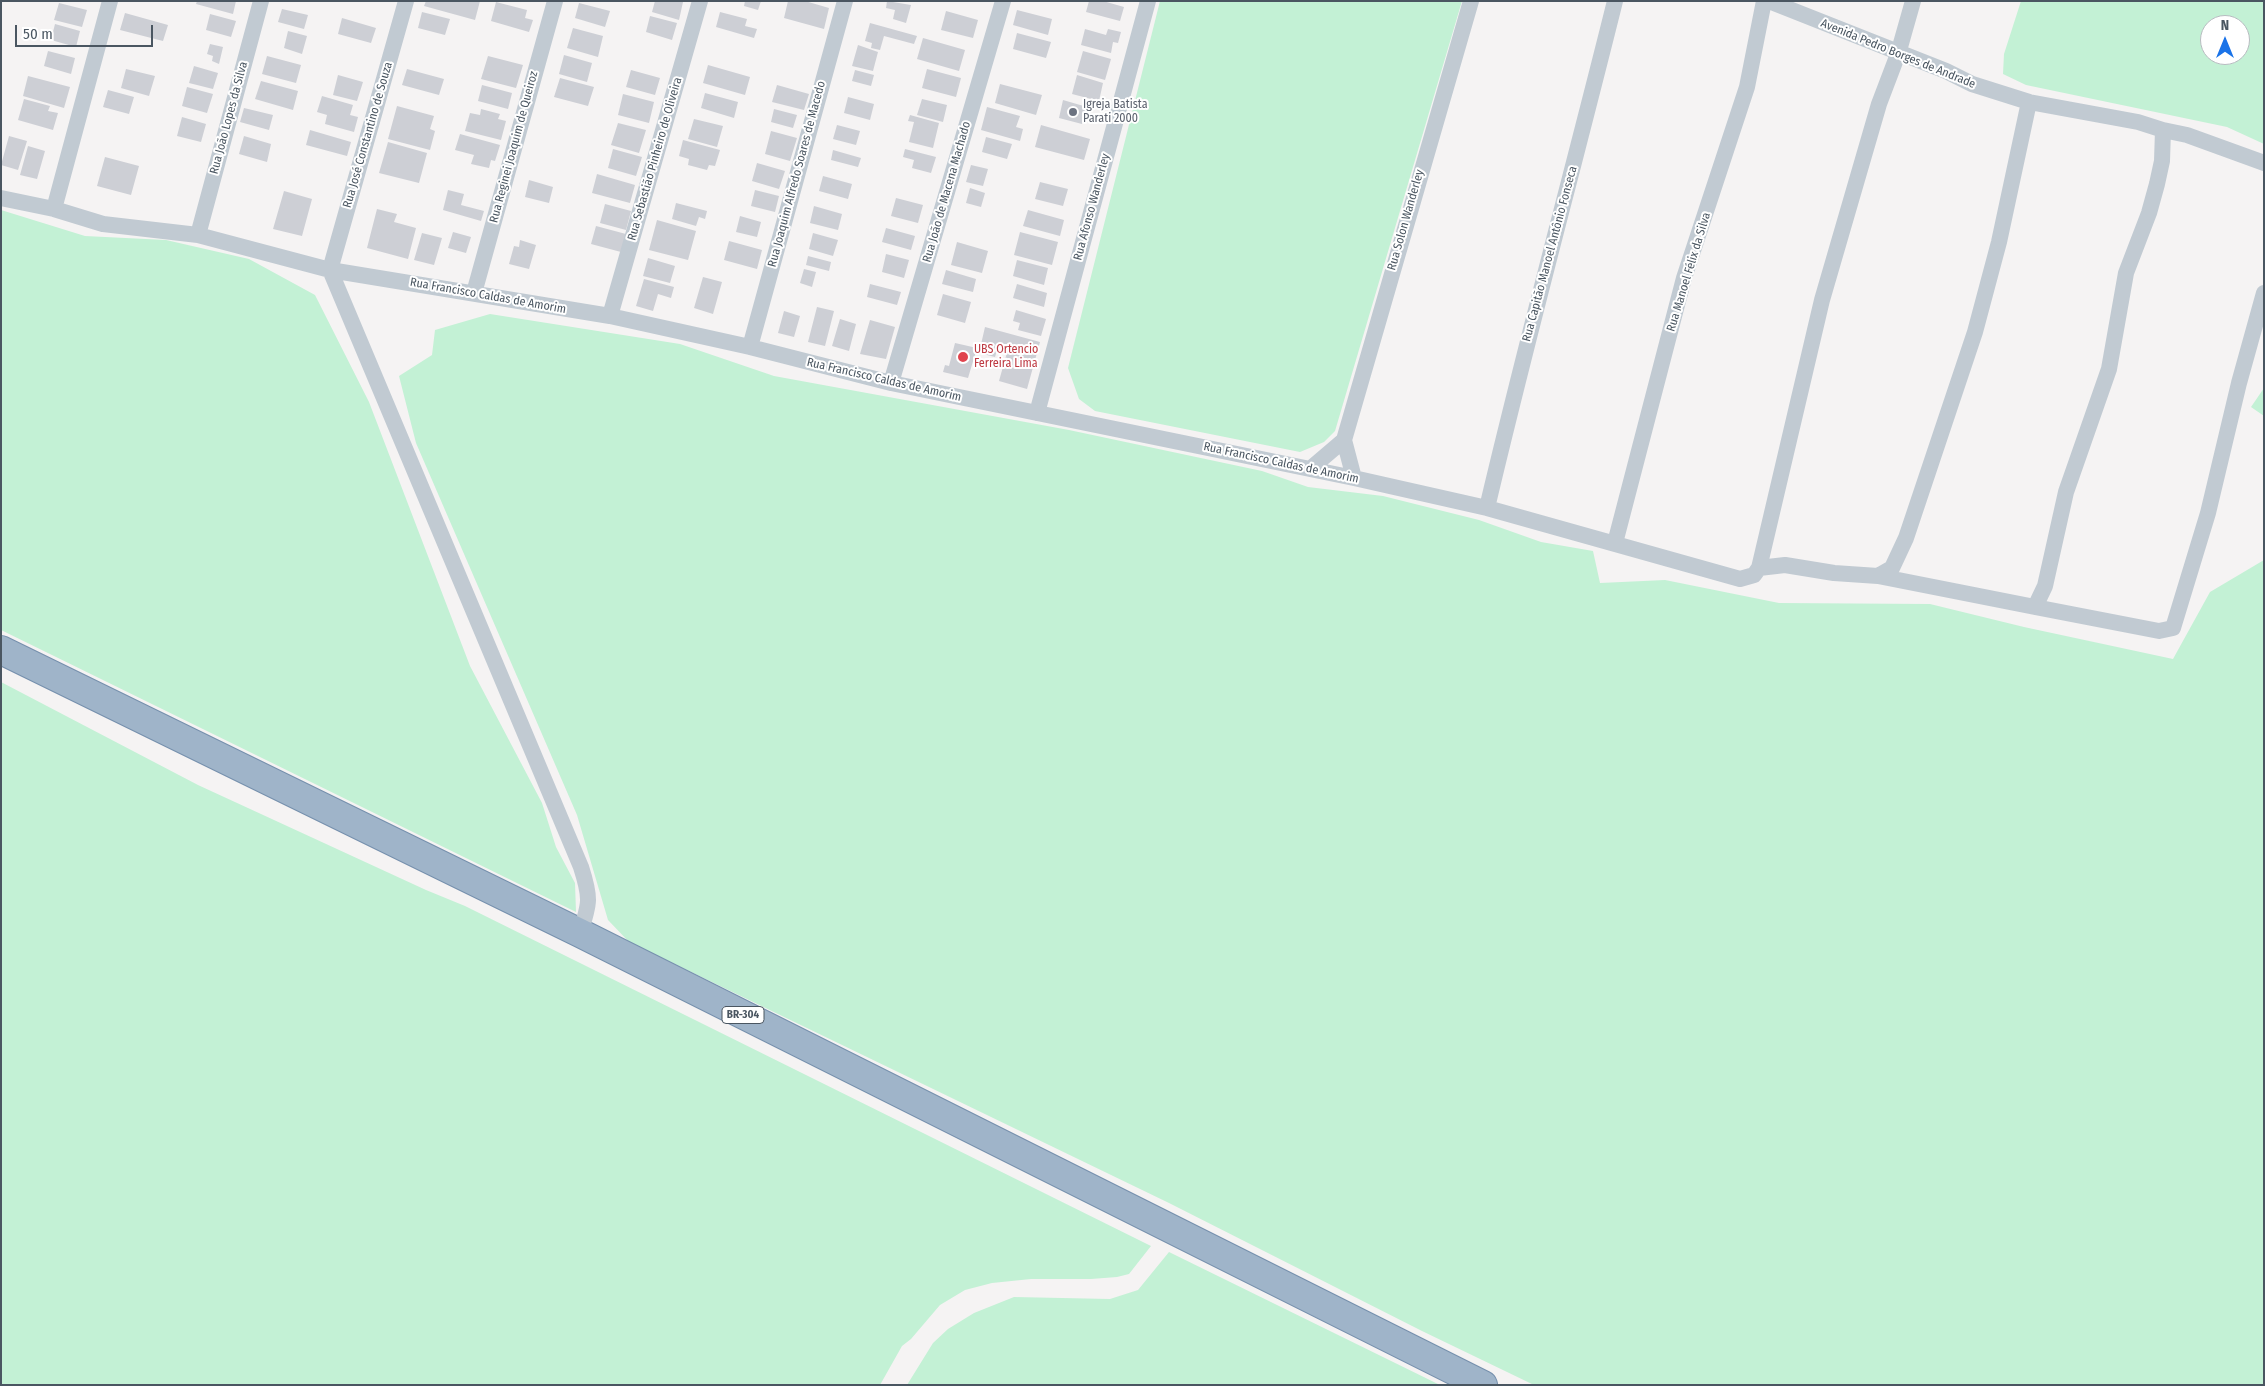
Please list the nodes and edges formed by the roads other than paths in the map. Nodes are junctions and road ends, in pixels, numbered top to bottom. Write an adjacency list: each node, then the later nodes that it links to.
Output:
1 (110, 1): 19 (street)
2 (261, 1): 20 (street, Rua João Lopes da Silva)
3 (406, 1): 21 (street, Rua José Constantino de Souza)
4 (555, 1): 23 (street, Rua Reginei Joaquim de Queiroz)
5 (700, 1): 24 (street, Rua Sebastião Pinheiro de Oliveira)
6 (845, 1): 25 (street, Rua Joaquim Alfredo Soares de Macedo)
7 (1003, 1): 26 (street, Rua João de Macena Machado)
8 (1148, 1): 27 (street, Rua Afonso Wanderley)
9 (1471, 1): 28 (street, Rua Solon Wanderley)
10 (1615, 1): 31 (street, Rua Capitão Manoel Antônio Fonseca)
11 (1764, 1): 32 (street, Rua Manoel Félix da Silva)
12 (1769, 1): 14 (street, Avenida Pedro Borges de Andrade)
13 (1913, 1): 14 (street)
14 (1898, 54): 15 (street, Avenida Pedro Borges de Andrade); 33 (street)
15 (2029, 102): 16 (street, Avenida Pedro Borges de Andrade); 34 (street)
16 (2164, 130): 17 (street, Avenida Pedro Borges de Andrade); 35 (street)
17 (2264, 163)
18 (1, 198): 19 (street, Rua Francisco Caldas de Amorim)
19 (54, 210): 20 (street, Rua Francisco Caldas de Amorim)
20 (198, 235): 21 (street, Rua Francisco Caldas de Amorim)
21 (330, 270): 23 (street, Rua Francisco Caldas de Amorim); 37 (street)
22 (2264, 292): 35 (street, Rua Francisco Caldas de Amorim)
23 (474, 293): 24 (street, Rua Francisco Caldas de Amorim)
24 (610, 316): 25 (street, Rua Francisco Caldas de Amorim)
25 (750, 347): 26 (street, Rua Francisco Caldas de Amorim)
26 (891, 383): 27 (street, Rua Francisco Caldas de Amorim)
27 (1037, 413): 29 (street, Rua Francisco Caldas de Amorim)
28 (1344, 440): 29 (street); 30 (street)
29 (1310, 469): 30 (street, Rua Francisco Caldas de Amorim)
30 (1354, 478): 31 (street, Rua Francisco Caldas de Amorim)
31 (1487, 508): 32 (street, Rua Francisco Caldas de Amorim)
32 (1615, 543): 33 (street, Rua Francisco Caldas de Amorim)
33 (1759, 568): 34 (street, Rua Francisco Caldas de Amorim)
34 (1878, 576): 35 (street, Rua Francisco Caldas de Amorim)
35 (2035, 607)
36 (1, 650): 37 (highway, BR-304)
37 (580, 933): 38 (highway, BR-304)
38 (1483, 1385)

